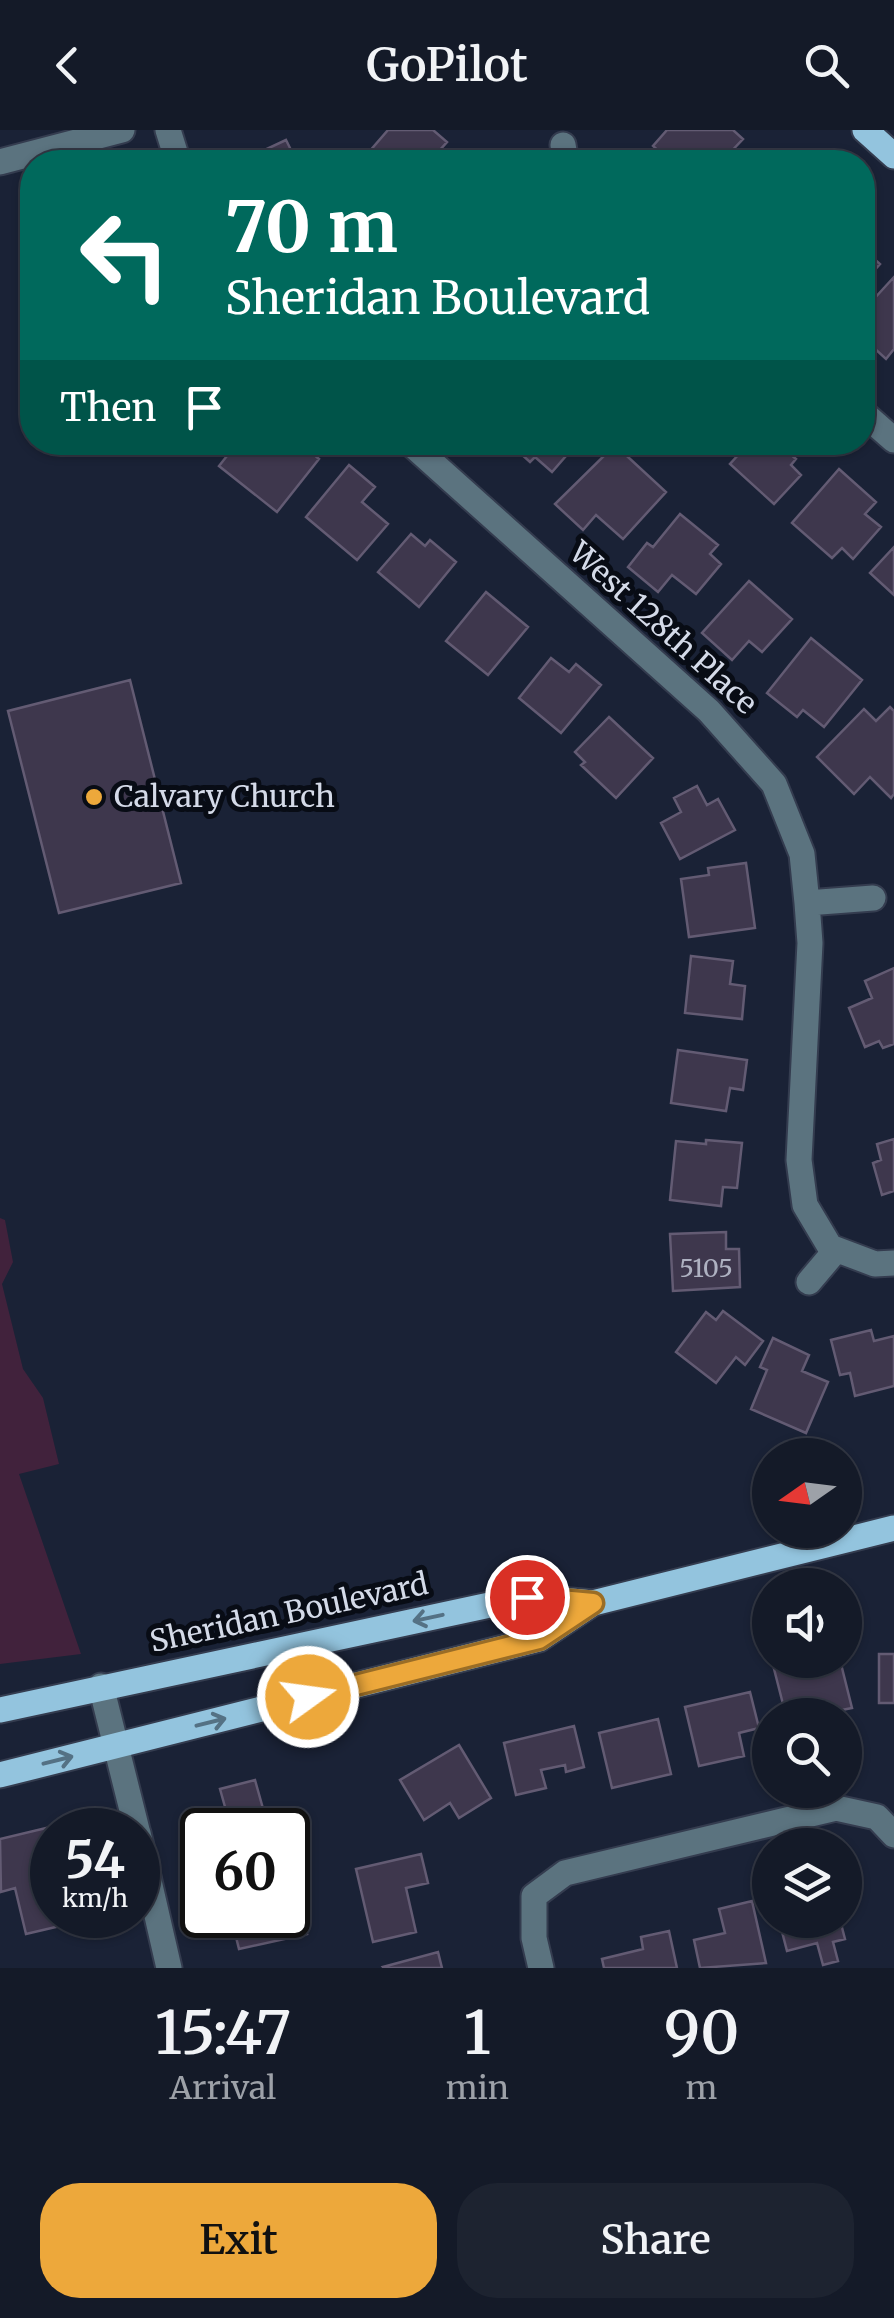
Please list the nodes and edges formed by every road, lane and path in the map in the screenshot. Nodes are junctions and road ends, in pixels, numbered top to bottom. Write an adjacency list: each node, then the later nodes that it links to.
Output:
1 (122, 130): 3 (street)
2 (865, 130): 4 (main road)
3 (46, 150)
4 (894, 156)
5 (875, 423): 6 (street)
6 (894, 440)
7 (423, 455): 9 (street, West 128th Place)
8 (872, 898): 9 (street)
9 (808, 903): 10 (street, West 128th Place)
10 (836, 1250): 11 (street); 12 (street)
11 (894, 1263)
12 (809, 1282)
13 (894, 1528): 14 (main road, Sheridan Boulevard)
14 (593, 1603): 15 (main road, Sheridan Boulevard, one-way to 15); 17 (main road, Sheridan Boulevard, one-way to 14)
15 (101, 1686): 16 (main road, Sheridan Boulevard); 17 (street)
16 (0, 1710)
17 (117, 1746): 18 (main road, Sheridan Boulevard, one-way to 17); 19 (street)
18 (0, 1775)
19 (131, 1808)
20 (894, 1835): 23 (street)
21 (160, 1930): 22 (street)
22 (169, 1968)
23 (541, 1968)

